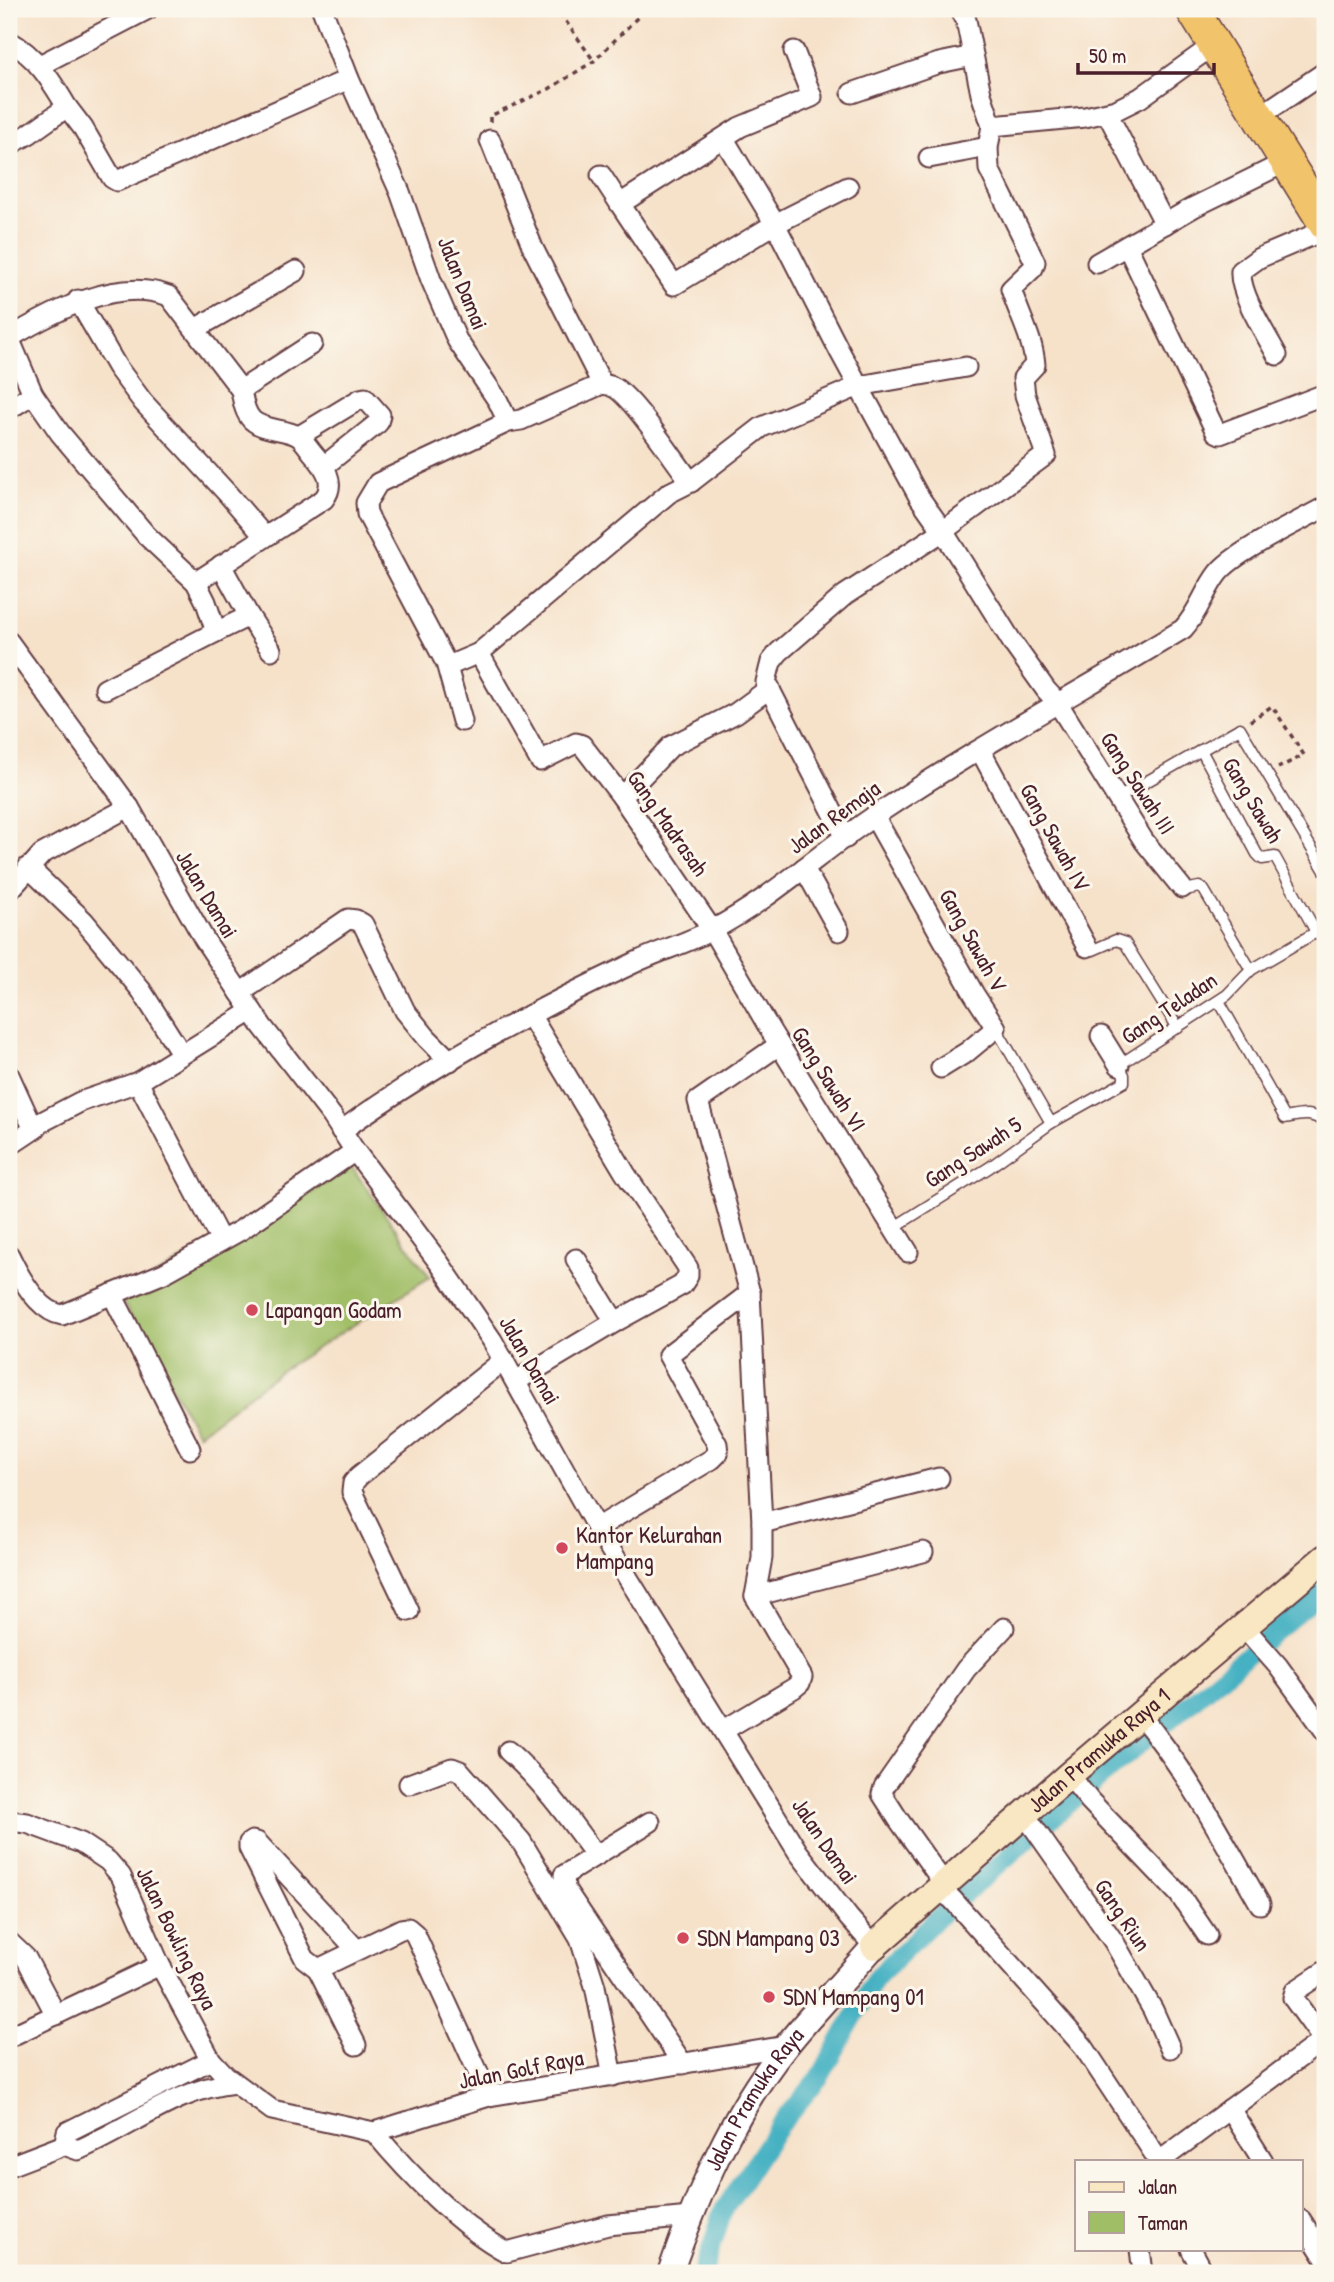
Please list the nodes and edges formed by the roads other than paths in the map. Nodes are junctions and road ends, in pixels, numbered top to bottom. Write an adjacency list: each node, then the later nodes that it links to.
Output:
1 (148, 9): 9 (street)
2 (322, 9): 11 (street, Jalan Damai)
3 (960, 9): 8 (street)
4 (1192, 9): 6 (highway)
5 (9, 40): 9 (street)
6 (1214, 44): 14 (street); 15 (highway)
7 (794, 51): 17 (street)
8 (973, 55): 12 (street); 16 (street)
9 (40, 65): 13 (street)
10 (1325, 72): 15 (street)
11 (349, 79): 13 (street); 45 (street, Jalan Damai)
12 (852, 93)
13 (67, 107): 19 (street)
14 (1107, 113): 16 (street); 27 (street)
15 (1260, 116): 22 (highway)
16 (992, 125): 20 (street)
17 (724, 139): 25 (street); 26 (street, Gang Sawah III)
18 (490, 140): 39 (street)
19 (9, 145)
20 (988, 147): 21 (street); 50 (street)
21 (929, 158)
22 (1288, 162): 27 (street); 28 (highway)
23 (601, 175): 25 (street)
24 (848, 187): 26 (street)
25 (620, 204): 26 (street)
26 (775, 223): 40 (street, Gang Sawah III)
27 (1165, 223): 30 (street)
28 (1325, 224)
29 (1325, 230): 37 (street)
30 (1127, 246): 31 (street); 43 (street)
31 (1097, 263)
32 (296, 271): 34 (street)
33 (78, 300): 34 (street); 35 (street); 51 (street)
34 (195, 329): 41 (street)
35 (9, 338): 42 (street)
36 (312, 344): 41 (street)
37 (1277, 355)
38 (966, 367): 40 (street)
39 (602, 384): 45 (street); 48 (street)
40 (859, 386): 48 (street); 50 (street, Gang Sawah III)
41 (241, 390): 46 (street)
42 (33, 394): 44 (street); 53 (street)
43 (1325, 394)
44 (9, 409)
45 (508, 422): 59 (street)
46 (299, 436): 47 (street); 47 (street)
47 (324, 467): 51 (street)
48 (691, 482): 58 (street)
49 (1325, 507): 62 (street, Jalan Remaja)
50 (943, 531): 60 (street); 62 (street, Gang Sawah III)
51 (264, 536): 52 (street)
52 (221, 565): 53 (street); 54 (street)
53 (196, 582): 55 (street)
54 (249, 616): 55 (street); 57 (street)
55 (216, 632): 61 (street)
56 (9, 642): 68 (street, Jalan Damai)
57 (271, 650)
58 (479, 653): 59 (street); 66 (street, Gang Madrasah)
59 (448, 666): 63 (street)
60 (769, 688): 66 (street); 70 (street)
61 (105, 689)
62 (1057, 702): 64 (street, Jalan Remaja); 67 (street, Gang Sawah III)
63 (462, 721)
64 (981, 750): 69 (street, Jalan Remaja); 79 (street, Gang Sawah IV)
65 (1201, 750): 67 (lane, Gang Sawah); 73 (lane, Gang Sawah); 76 (lane, Gang Sawah)
66 (622, 797): 77 (street, Gang Madrasah)
67 (1118, 798): 74 (street, Gang Sawah III)
68 (128, 807): 71 (street); 81 (street, Jalan Damai)
69 (874, 816): 70 (street, Jalan Remaja); 85 (street, Gang Sawah V)
70 (846, 838): 72 (street, Jalan Remaja)
71 (28, 867): 75 (street); 89 (street)
72 (804, 868): 77 (street, Jalan Remaja); 78 (street)
73 (1325, 871)
74 (1182, 888): 80 (lane)
75 (9, 891)
76 (1321, 929): 80 (lane, Gang Teladan)
77 (712, 930): 84 (street, Jalan Remaja); 88 (street, Gang Sawah VI)
78 (839, 931)
79 (1087, 947): 86 (lane)
80 (1251, 970): 82 (lane, Gang Teladan)
81 (240, 993): 83 (street, Jalan Damai); 90 (street)
82 (1219, 1001): 86 (lane, Gang Teladan); 97 (lane)
83 (252, 1011): 89 (street); 98 (street, Jalan Damai)
84 (530, 1015): 90 (street, Jalan Remaja); 108 (street)
85 (996, 1028): 92 (street, Gang Sawah V); 95 (lane, Gang Sawah 5)
86 (1178, 1028): 91 (lane, Gang Teladan)
87 (1101, 1036): 91 (street)
88 (779, 1045): 101 (street, Gang Sawah VI); 106 (street)
89 (181, 1053): 94 (street)
90 (450, 1060): 98 (street, Jalan Remaja)
91 (1119, 1065): 95 (lane, Gang Teladan)
92 (941, 1068)
93 (9, 1075): 96 (street)
94 (138, 1082): 96 (street); 102 (street)
95 (1051, 1123): 101 (lane, Gang Sawah 5)
96 (38, 1124): 99 (street)
97 (1325, 1124)
98 (341, 1131): 100 (street, Jalan Damai)
99 (9, 1146)
100 (355, 1151): 102 (street); 109 (street, Jalan Damai)
101 (893, 1228): 103 (street, Gang Sawah VI)
102 (220, 1241): 107 (street)
103 (908, 1252)
104 (9, 1255): 107 (street)
105 (576, 1259): 108 (street)
106 (750, 1293): 113 (street); 114 (street)
107 (111, 1294): 111 (street)
108 (615, 1322): 110 (street)
109 (504, 1360): 110 (street, Jalan Damai); 118 (street)
110 (516, 1381): 114 (street, Jalan Damai)
111 (190, 1449)
112 (939, 1478): 113 (street)
113 (762, 1523): 117 (street)
114 (597, 1528): 122 (street, Jalan Damai)
115 (923, 1552): 117 (street)
116 (1325, 1558): 120 (main road, Jalan Pramuka Raya 1)
117 (755, 1596): 122 (street)
118 (409, 1611)
119 (1004, 1628): 131 (street)
120 (1255, 1640): 121 (main road, Jalan Pramuka Raya 1); 123 (street)
121 (1145, 1722): 125 (main road, Jalan Pramuka Raya 1); 132 (street)
122 (724, 1730): 135 (street, Jalan Damai)
123 (1325, 1731)
124 (508, 1752): 130 (street)
125 (1073, 1780): 129 (main road, Jalan Pramuka Raya 1); 133 (street)
126 (409, 1784): 148 (street)
127 (9, 1822): 137 (street, Jalan Bowling Raya)
128 (650, 1822): 130 (street)
129 (1032, 1826): 131 (main road, Jalan Pramuka Raya 1); 145 (street, Gang Riun)
130 (596, 1856): 147 (street)
131 (949, 1895): 135 (main road, Jalan Pramuka Raya 1); 154 (street)
132 (1260, 1904)
133 (1207, 1935)
134 (9, 1942): 140 (street)
135 (874, 1947): 144 (street, Jalan Pramuka Raya)
136 (357, 1950): 138 (street); 138 (street); 150 (street)
137 (160, 1965): 140 (street); 146 (street, Jalan Bowling Raya)
138 (318, 1969): 143 (street)
139 (1325, 1971): 142 (street)
140 (56, 2015): 141 (street)
141 (9, 2037)
142 (1324, 2042): 151 (street)
143 (356, 2045)
144 (786, 2046): 147 (street, Jalan Golf Raya); 158 (street, Jalan Pramuka Raya)
145 (1170, 2048)
146 (211, 2060): 149 (street, Jalan Golf Raya); 153 (street)
147 (683, 2064): 148 (street, Jalan Golf Raya)
148 (613, 2076): 150 (street, Jalan Golf Raya)
149 (235, 2083): 152 (street, Jalan Golf Raya); 153 (street)
150 (489, 2096): 152 (street, Jalan Golf Raya)
151 (1230, 2109): 155 (street); 156 (street)
152 (374, 2132): 158 (street)
153 (64, 2145): 157 (street)
154 (1158, 2160)
155 (1160, 2160)
156 (1262, 2160)
157 (9, 2166)
158 (690, 2217): 163 (street, Jalan Pramuka Raya)
159 (1302, 2222): 162 (street)
160 (1140, 2250): 164 (street)
161 (1192, 2250): 165 (street)
162 (1325, 2258)
163 (670, 2273)
164 (1143, 2273)
165 (1204, 2273)

